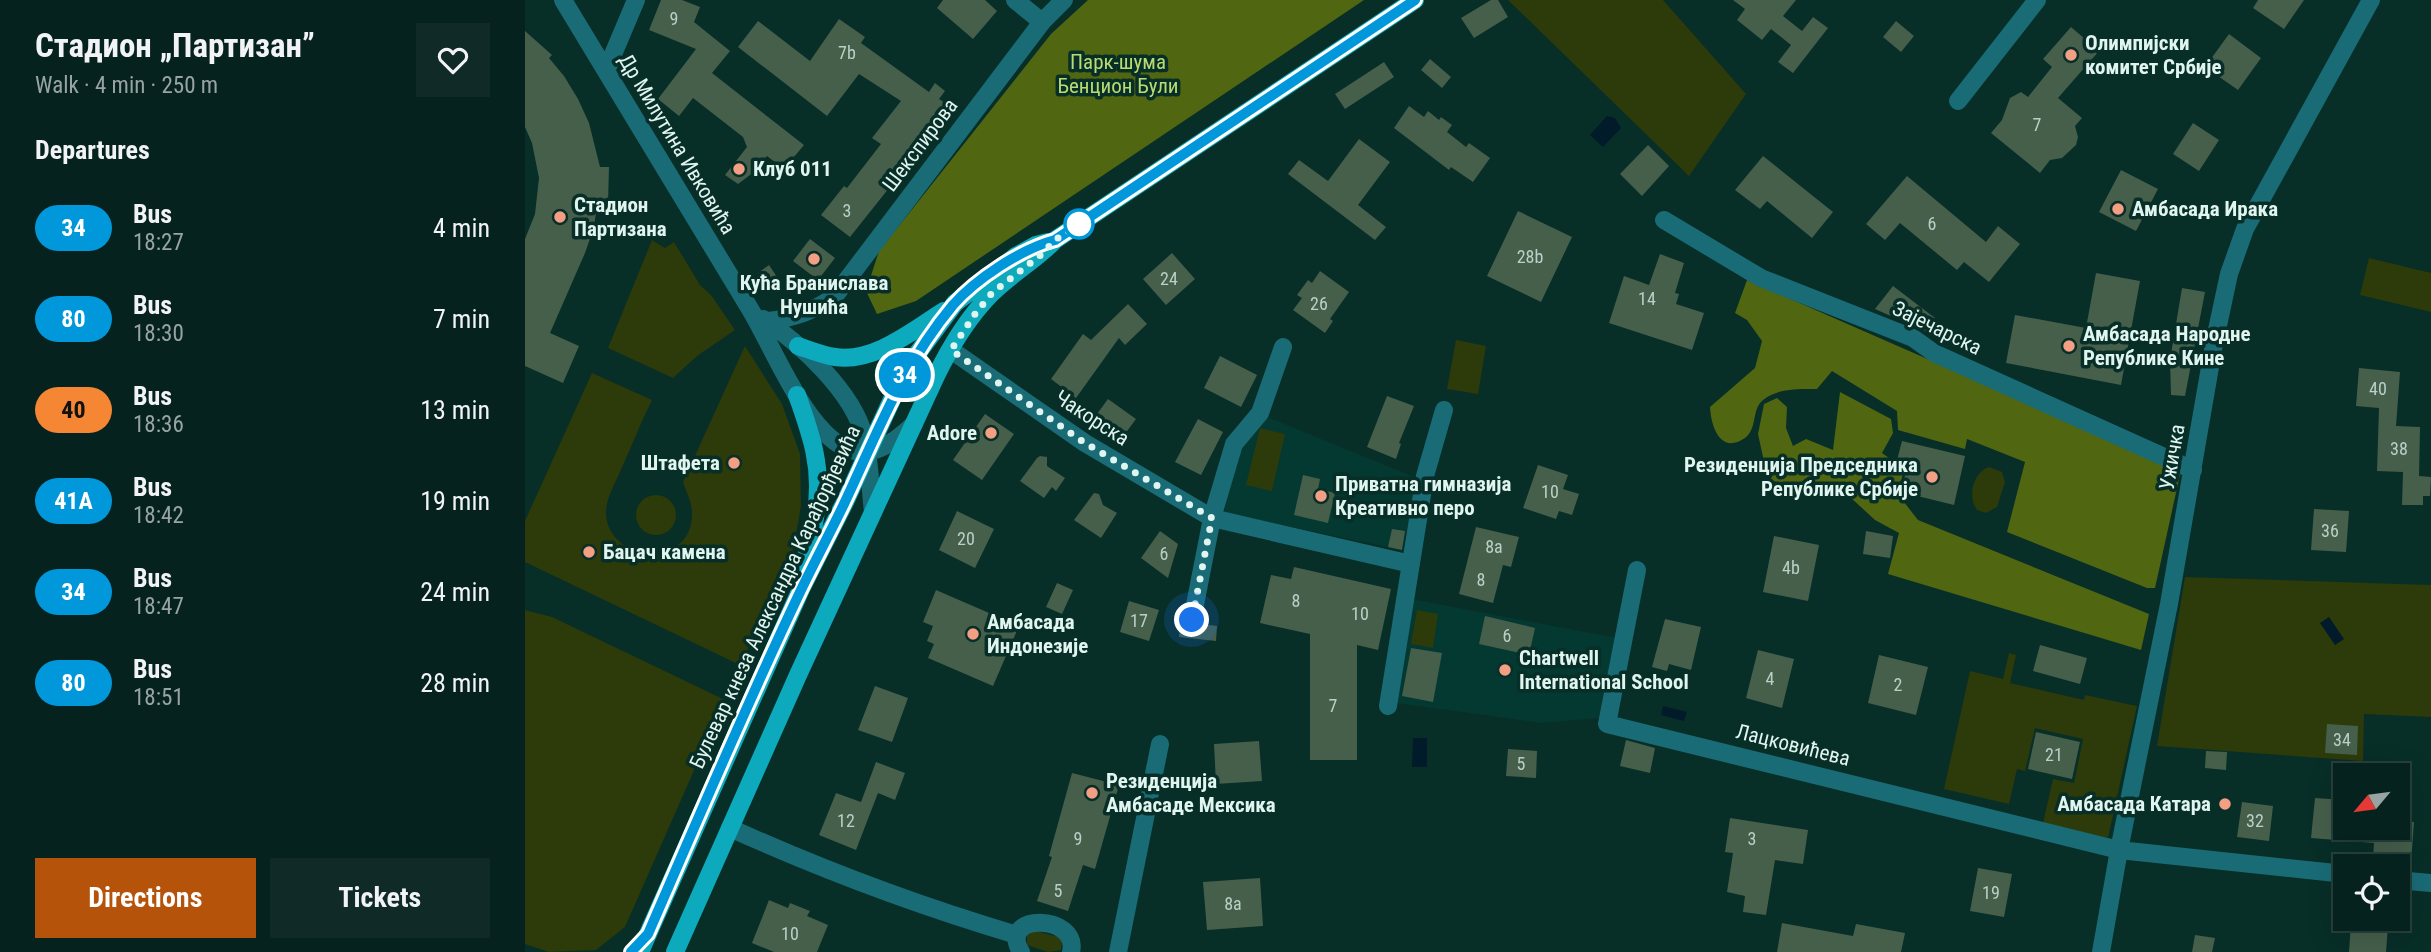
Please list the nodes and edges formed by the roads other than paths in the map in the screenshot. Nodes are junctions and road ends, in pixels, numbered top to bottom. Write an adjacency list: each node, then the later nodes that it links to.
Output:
1 (563, 0): 9 (street, Др Милутина Ивковића)
2 (636, 0): 9 (street)
3 (1015, 0): 8 (street)
4 (1063, 0): 8 (street, Шекспирова)
5 (1415, 0): 12 (main road, Булевар кнеза Александра Карађорђевића)
6 (2036, 0): 10 (street)
7 (2370, 0): 24 (street, Ужичка)
8 (1042, 22): 14 (street, Шекспирова)
9 (606, 71): 15 (street, Др Милутина Ивковића)
10 (1958, 101)
11 (1664, 220): 24 (street, Зајечарска)
12 (1055, 240): 13 (main road, Булевар кнеза Александра Карађорђевића); 19 (main road, Булевар кнеза Александра Карађорђевића)
13 (955, 303): 17 (main road); 23 (main road, Булевар кнеза Александра Карађорђевића)
14 (809, 310): 16 (street, Шекспирова); 17 (street)
15 (752, 311): 16 (street, Др Милутина Ивковића); 20 (street, Др Милутина Ивковића)
16 (767, 321): 17 (street, Др Милутина Ивковића)
17 (798, 346): 23 (street, Др Милутина Ивковића)
18 (1283, 347): 26 (street)
19 (951, 350): 22 (main road, Булевар кнеза Александра Карађорђевића); 26 (street, Чакорска)
20 (797, 395): 23 (street, Др Милутина Ивковића); 29 (main road)
21 (1444, 410): 27 (street)
22 (917, 422): 23 (street); 25 (main road, Булевар кнеза Александра Карађорђевића)
23 (866, 453): 25 (street, Др Милутина Ивковића); 29 (main road, Булевар кнеза Александра Карађорђевића)
24 (2193, 470): 34 (street, Ужичка)
25 (873, 512): 33 (main road, Булевар кнеза Александра Карађорђевића)
26 (1212, 518): 27 (street, Чакорска); 30 (street)
27 (1411, 564): 31 (street)
28 (1637, 570): 34 (street, Лацковићева)
29 (801, 589): 38 (main road, Булевар кнеза Александра Карађорђевића)
30 (1192, 620)
31 (1388, 706)
32 (1160, 744): 44 (street)
33 (730, 828): 39 (street); 42 (main road, Булевар кнеза Александра Карађорђевића)
34 (2119, 850): 35 (street); 45 (street, Ужичка)
35 (2333, 873)
36 (2410, 881): 37 (street)
37 (2431, 883)
38 (648, 934): 40 (main road); 41 (main road, Булевар кнеза Александра Карађорђевића)
39 (1019, 943): 43 (street)
40 (631, 952)
41 (640, 952)
42 (675, 952)
43 (1071, 952)
44 (1118, 952)
45 (2101, 952)

